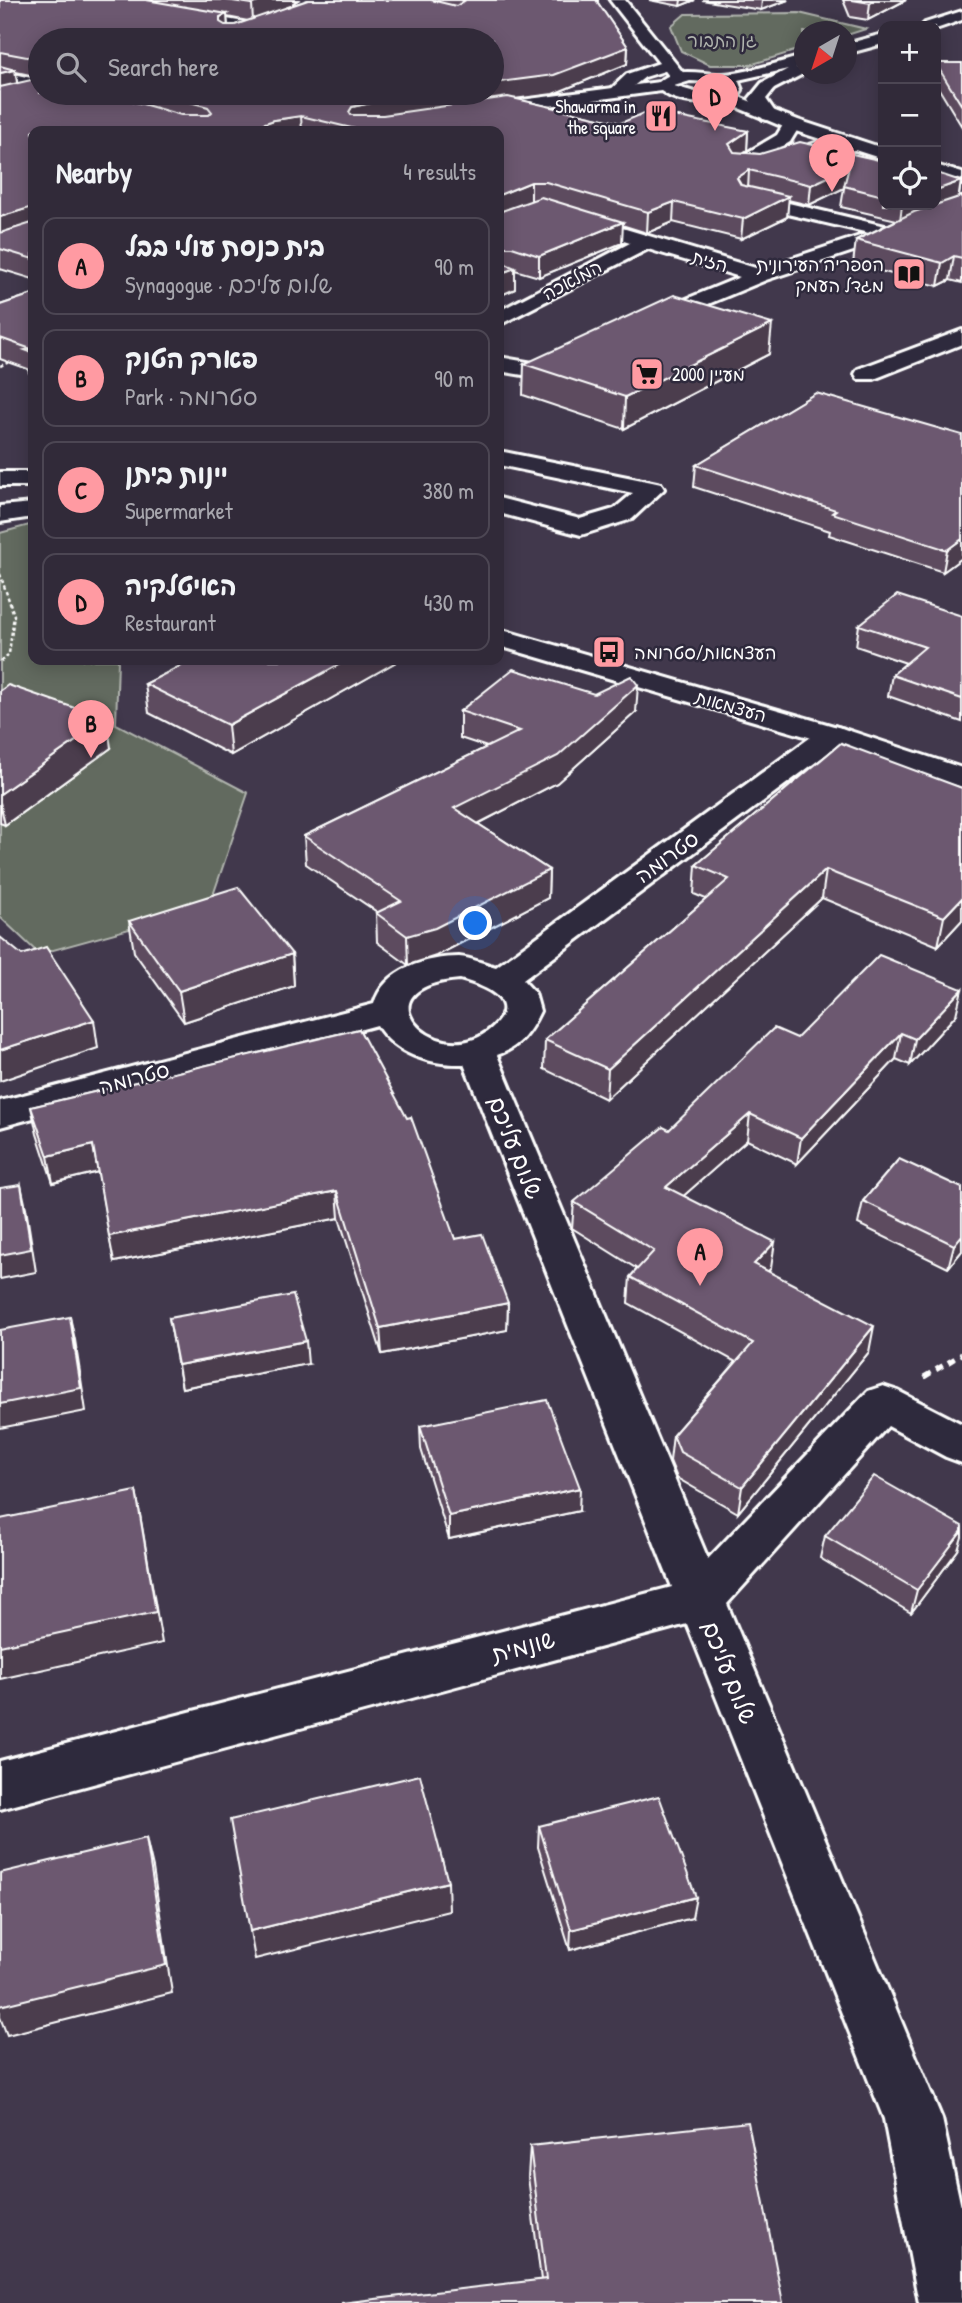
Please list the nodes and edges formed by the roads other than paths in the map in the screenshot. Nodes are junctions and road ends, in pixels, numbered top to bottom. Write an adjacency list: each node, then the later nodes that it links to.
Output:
1 (90, 0): 6 (street)
2 (617, 0): 17 (street)
3 (962, 15): 4 (street)
4 (941, 22)
5 (962, 26): 7 (street)
6 (259, 28)
7 (941, 32)
8 (878, 40): 9 (street)
9 (857, 46)
10 (878, 50): 11 (street)
11 (857, 56)
12 (794, 67): 14 (street)
13 (794, 68): 19 (street)
14 (758, 70): 17 (street); 19 (street)
15 (794, 71): 22 (street)
16 (0, 76): 18 (street)
17 (672, 78): 17 (street); 19 (street)
18 (28, 82)
19 (726, 87): 22 (street)
20 (28, 94): 21 (street)
21 (16, 96)
22 (769, 115): 23 (street)
23 (792, 124): 24 (street); 24 (street)
24 (855, 145): 25 (street)
25 (878, 152)
26 (941, 172): 27 (street)
27 (962, 179)
28 (747, 199): 32 (street)
29 (962, 209): 31 (street)
30 (504, 223): 34 (street, הזית)
31 (917, 224): 32 (street); 33 (street)
32 (891, 233): 35 (street)
33 (951, 236)
34 (646, 242): 35 (street, הזית); 37 (street, המלאכה)
35 (759, 276): 39 (street)
36 (528, 283): 37 (street)
37 (552, 291): 38 (street, המלאכה)
38 (504, 315)
39 (626, 334)
40 (962, 336): 43 (street)
41 (592, 348): 42 (street)
42 (504, 365)
43 (866, 374)
44 (504, 459): 47 (street)
45 (28, 478): 46 (street)
46 (0, 479)
47 (504, 506)
48 (28, 511): 49 (street)
49 (0, 514)
50 (504, 638): 51 (street, העצמאות)
51 (832, 735): 52 (street, העצמאות); 53 (street, סטרומה)
52 (962, 778)
53 (502, 979): 54 (street); 55 (street)
54 (390, 1011): 55 (street); 56 (street, סטרומה)
55 (477, 1050): 58 (street, שלום עליכם)
56 (0, 1114)
57 (962, 1445): 58 (street)
58 (700, 1600): 59 (street, שונמית); 60 (street, שלום עליכם)
59 (0, 1785)
60 (950, 2303)

